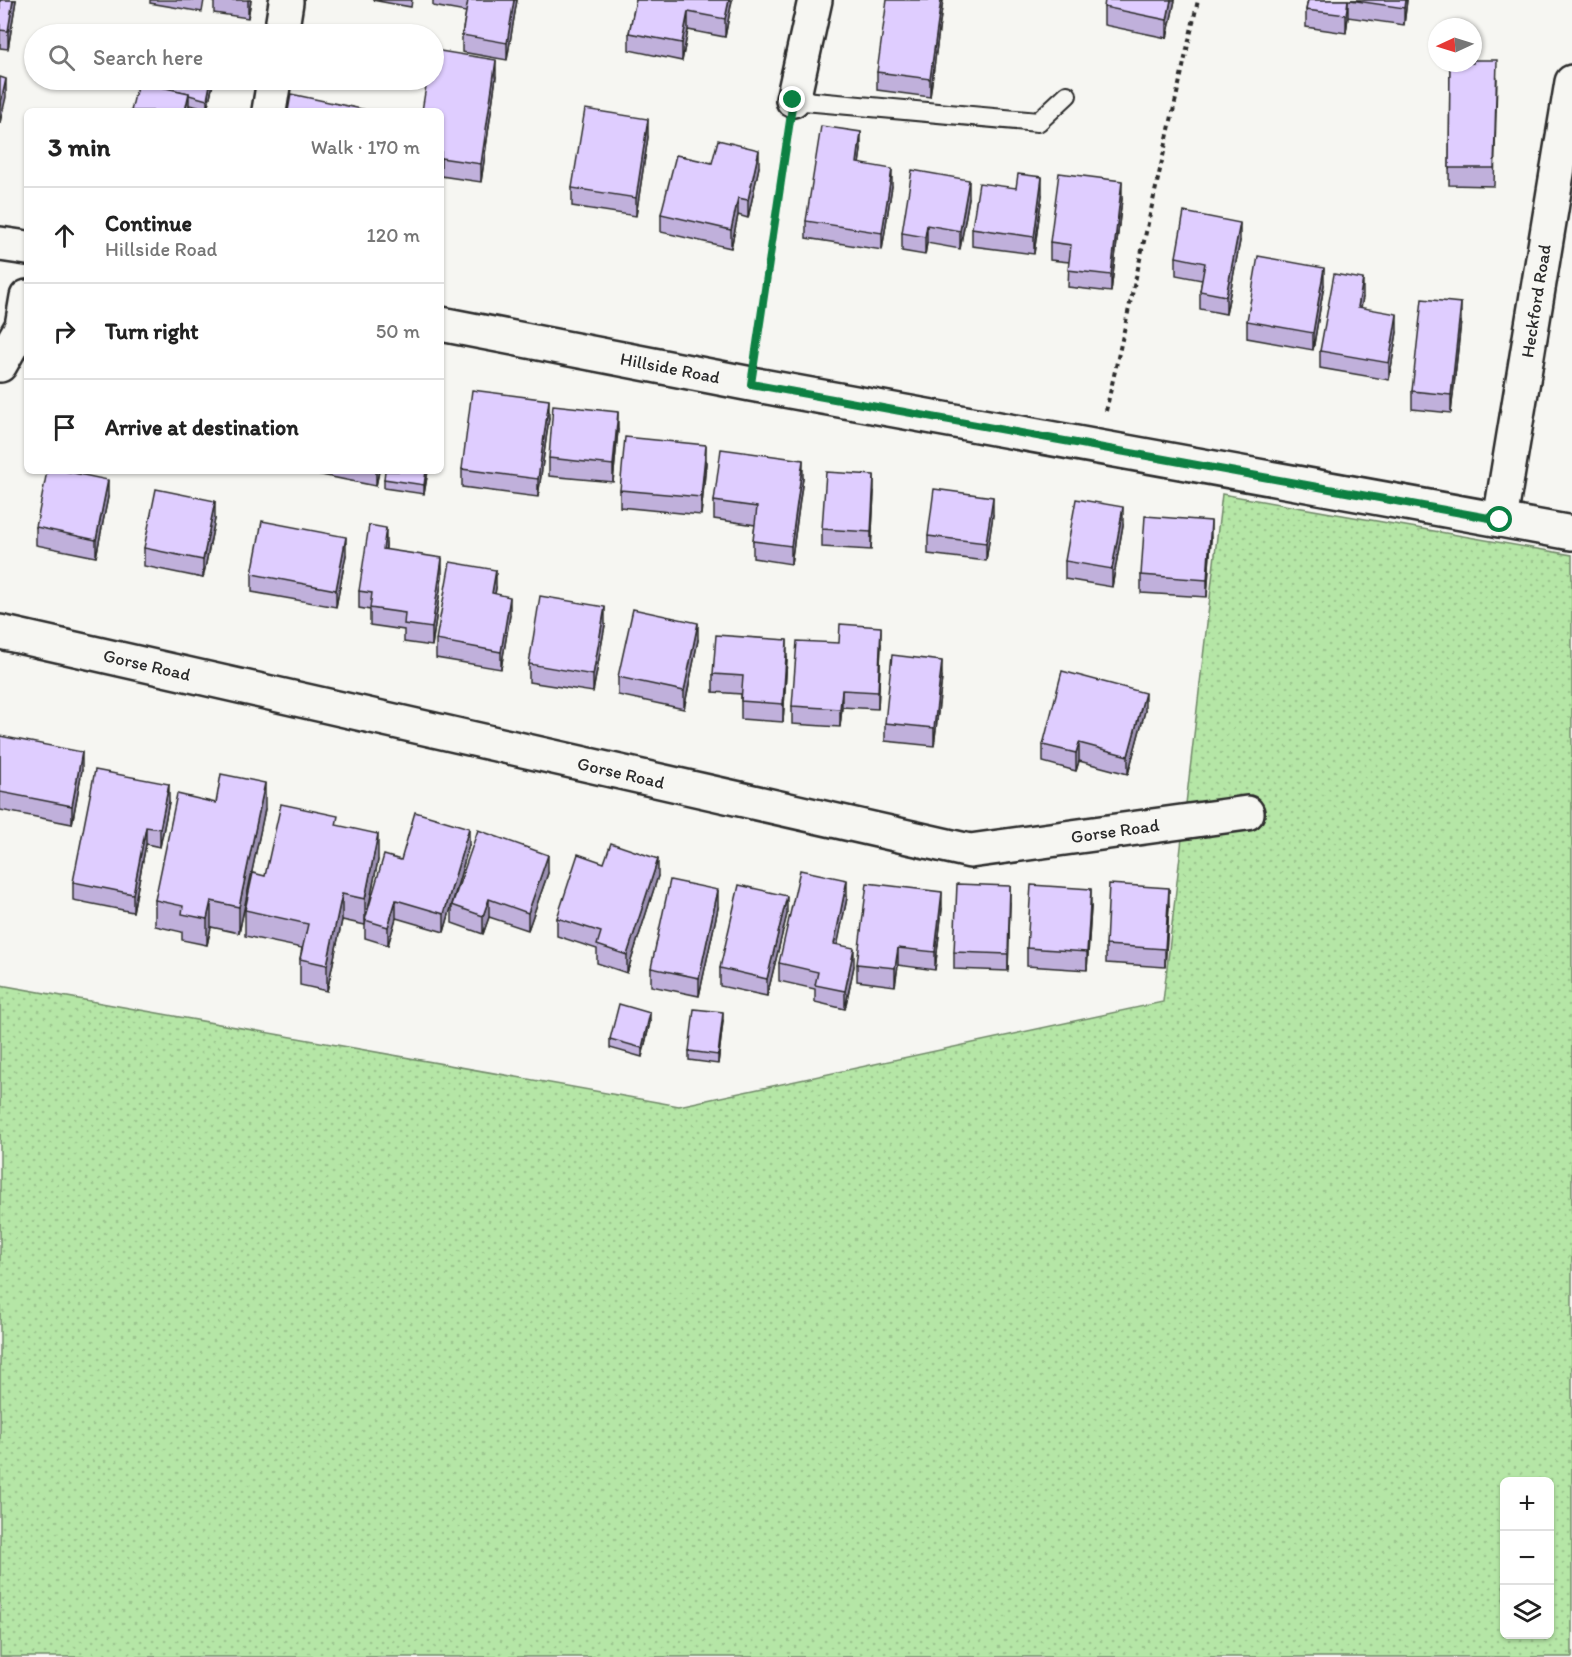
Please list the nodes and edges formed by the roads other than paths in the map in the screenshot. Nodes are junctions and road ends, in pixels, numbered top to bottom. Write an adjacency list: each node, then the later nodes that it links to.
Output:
1 (814, 0): 7 (street)
2 (286, 2): 3 (street)
3 (283, 24)
4 (1572, 82): 14 (street, Heckford Road)
5 (272, 90): 8 (street)
6 (1067, 95): 7 (lane)
7 (793, 100)
8 (269, 108)
9 (0, 244): 10 (street)
10 (24, 248)
11 (24, 314): 13 (street)
12 (444, 325): 14 (street, Hillside Road)
13 (0, 365)
14 (1500, 520): 15 (street, Hillside Road)
15 (1572, 533)
16 (0, 632): 17 (street, Gorse Road)
17 (1247, 813)

